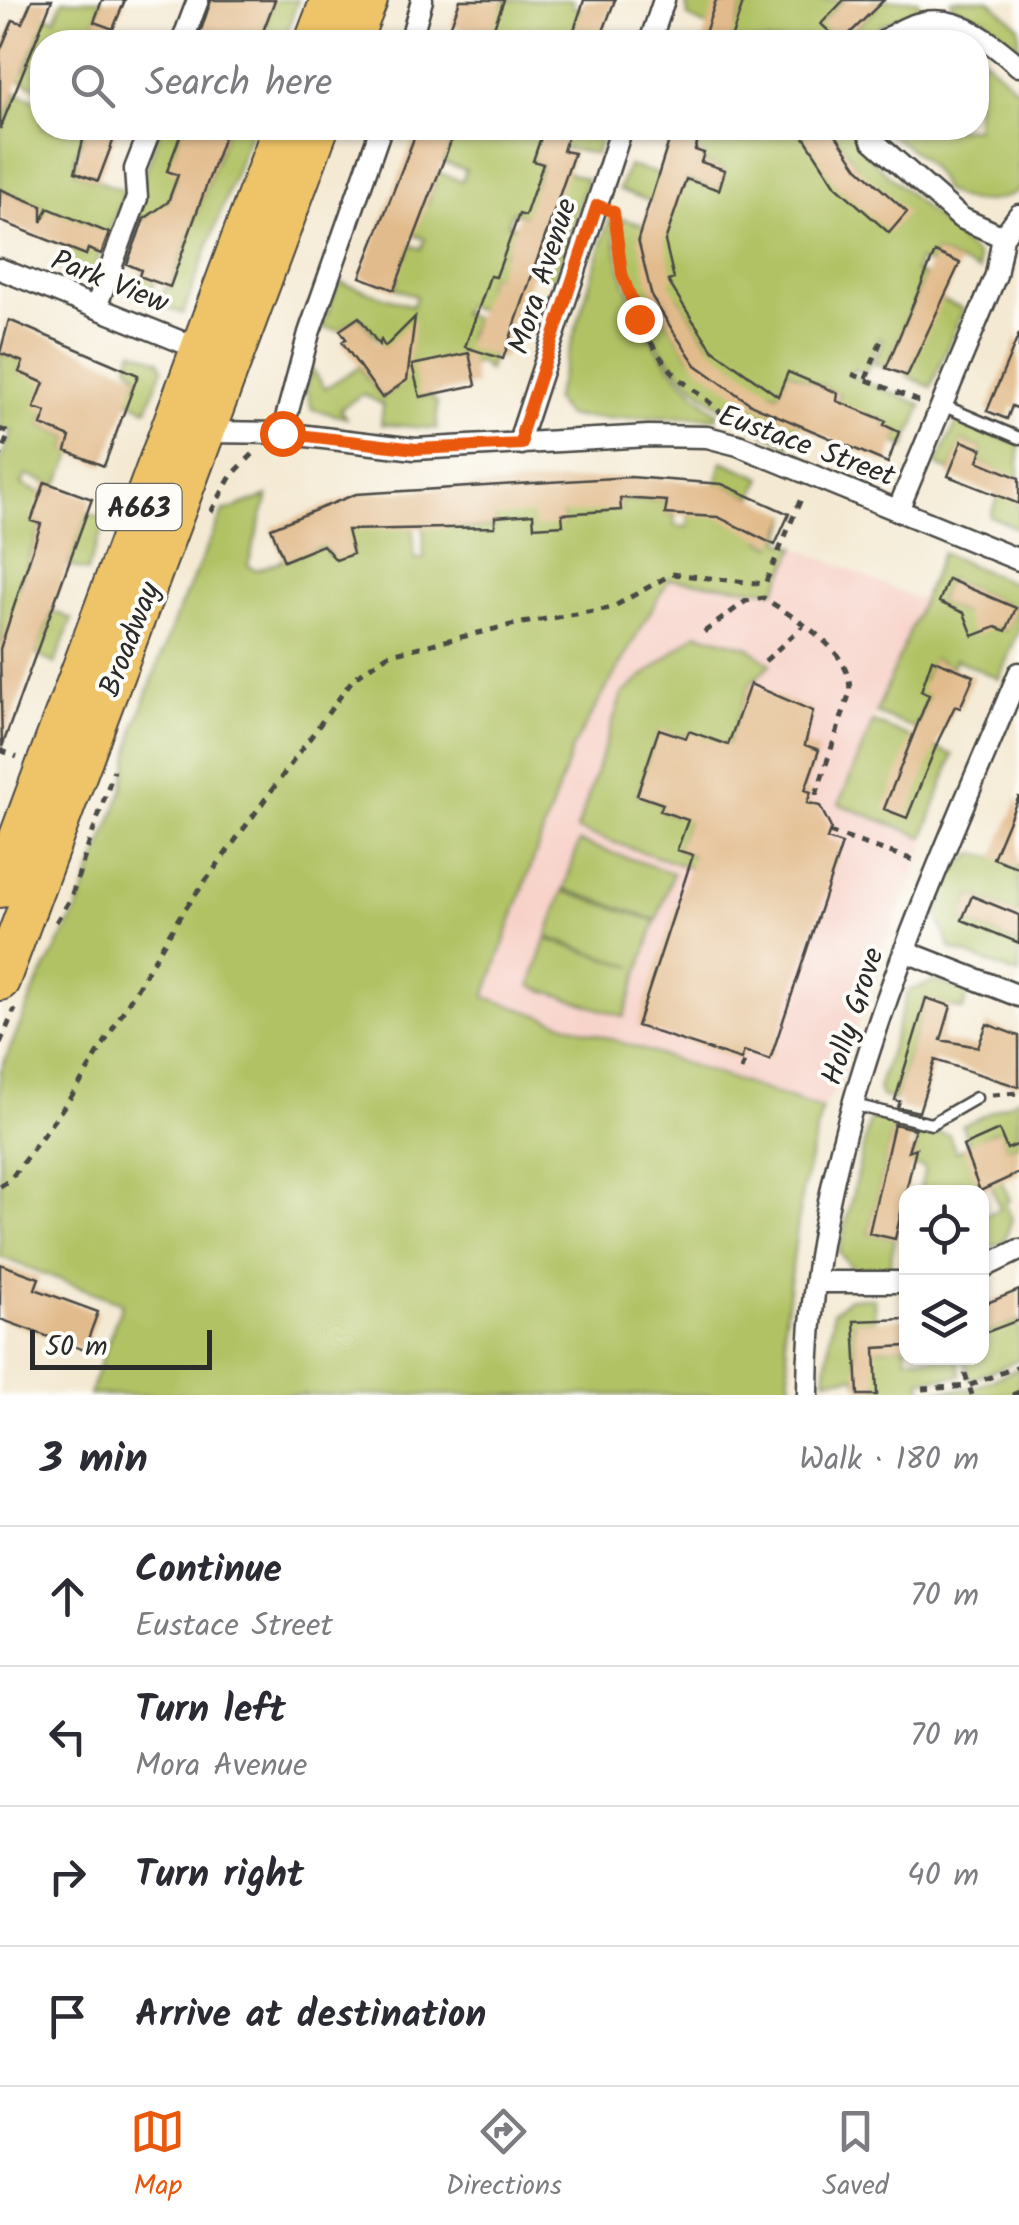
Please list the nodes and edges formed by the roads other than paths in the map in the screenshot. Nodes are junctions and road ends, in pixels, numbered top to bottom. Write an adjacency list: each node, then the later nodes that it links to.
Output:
1 (198, 0): 6 (street)
2 (330, 0): 7 (highway)
3 (368, 0): 8 (highway)
4 (422, 0): 9 (street)
5 (664, 0): 10 (street)
6 (187, 30)
7 (319, 30)
8 (357, 30)
9 (413, 30)
10 (654, 30)
11 (903, 30): 12 (street)
12 (977, 30)
13 (989, 40): 14 (street)
14 (1019, 66)
15 (146, 140): 24 (street)
16 (277, 140): 25 (highway, Broadway / A663)
17 (315, 140): 27 (highway, Broadway / A663)
18 (377, 140): 28 (street)
19 (618, 140): 30 (street, Mora Avenue)
20 (872, 140): 22 (street)
21 (1019, 215): 22 (street)
22 (1003, 237): 26 (street)
23 (0, 269): 24 (street, Park View)
24 (96, 307): 25 (street, Park View)
25 (197, 348): 34 (highway, Broadway / A663)
26 (935, 405): 29 (lane); 31 (street)
27 (206, 432): 28 (street, Eustace Street); 36 (highway, Broadway / A663)
28 (282, 433): 30 (street, Eustace Street)
29 (1019, 438)
30 (522, 444): 31 (street, Eustace Street)
31 (898, 510): 32 (street, Eustace Street)
32 (1019, 560)
33 (1019, 673): 35 (street, Holly Grove)
34 (0, 888)
35 (904, 950): 37 (street); 39 (street, Holly Grove)
36 (0, 981)
37 (1019, 996)
38 (976, 1098): 39 (lane)
39 (856, 1105): 42 (street, Holly Grove)
40 (1019, 1250): 41 (street)
41 (989, 1265)
42 (817, 1282): 43 (street); 44 (street, Holly Grove)
43 (899, 1282)
44 (808, 1395)

